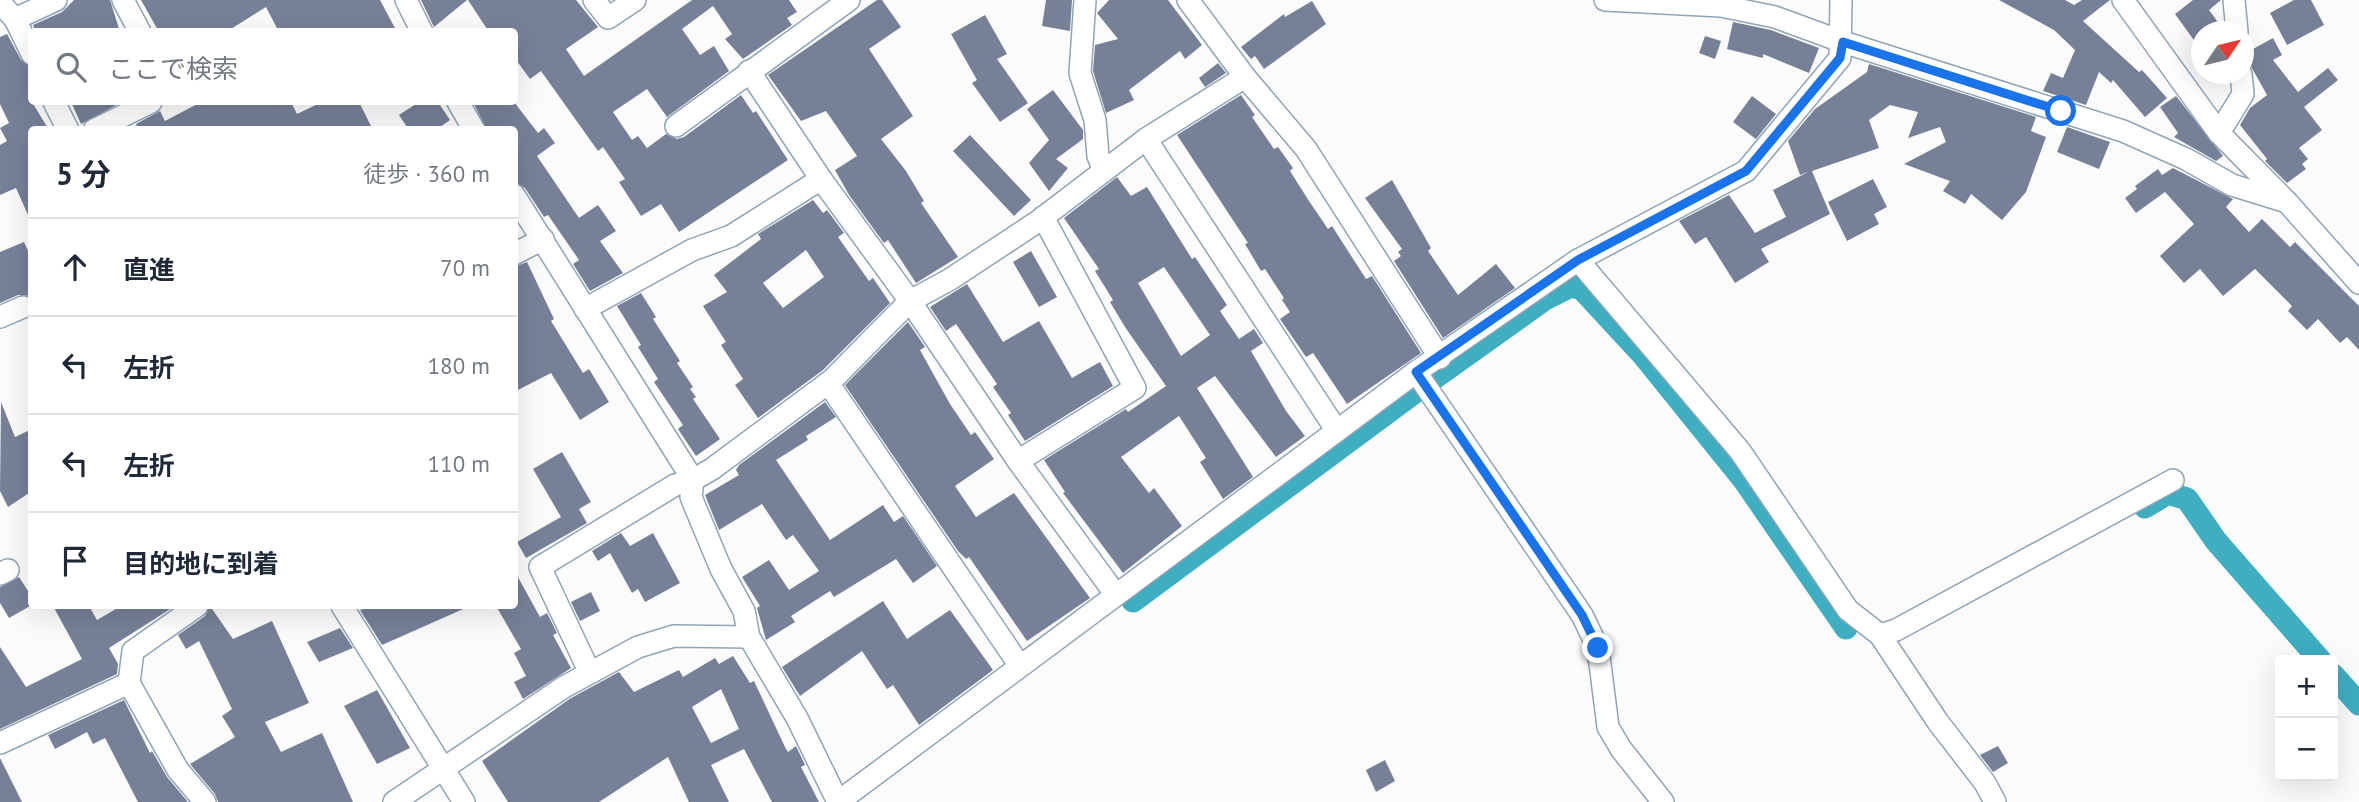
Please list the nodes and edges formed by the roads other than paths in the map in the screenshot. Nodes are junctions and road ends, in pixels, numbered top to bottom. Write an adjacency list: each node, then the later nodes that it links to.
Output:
1 (56, 0): 14 (street)
2 (123, 0): 16 (street)
3 (407, 0): 17 (street)
4 (594, 0): 5 (street)
5 (635, 0)
6 (849, 0): 20 (street)
7 (1085, 0): 32 (street)
8 (1188, 0): 21 (street)
9 (1605, 0): 13 (street)
10 (1841, 0): 18 (street)
11 (2123, 0): 30 (street)
12 (2234, 0): 15 (street)
13 (1667, 2): 18 (street)
14 (4, 9): 19 (street)
15 (2236, 21)
16 (138, 28)
17 (420, 28)
18 (1843, 42): 35 (street); 39 (street)
19 (28, 48)
20 (750, 71): 29 (street); 33 (street)
21 (1245, 77): 31 (street); 45 (street)
22 (2242, 84): 30 (street)
23 (56, 105): 26 (street)
24 (145, 105): 27 (street)
25 (460, 105): 28 (street)
26 (66, 126)
27 (102, 126)
28 (472, 126)
29 (676, 126)
30 (2219, 133): 35 (street)
31 (1146, 139): 32 (street); 48 (street)
32 (1103, 169): 36 (street)
33 (821, 179): 41 (street); 43 (street)
34 (518, 201): 37 (street)
35 (2287, 202): 40 (street)
36 (1042, 217): 41 (street); 49 (street)
37 (542, 239): 38 (street); 43 (street)
38 (518, 252)
39 (1578, 260): 45 (street); 55 (street)
40 (2359, 284)
41 (910, 301): 47 (street); 49 (street)
42 (23, 307): 44 (street)
43 (585, 309): 50 (street)
44 (0, 317)
45 (1440, 358): 46 (street)
46 (1416, 372): 48 (street); 66 (street)
47 (828, 383): 50 (street); 57 (street)
48 (1337, 431): 52 (street)
49 (1018, 461): 52 (street)
50 (693, 480): 56 (street); 58 (street)
51 (2173, 480): 55 (street)
52 (1116, 594): 57 (street)
53 (193, 609): 59 (street)
54 (344, 609): 61 (street)
55 (1880, 635): 67 (street)
56 (748, 637): 58 (street); 65 (street)
57 (1020, 666): 65 (street)
58 (589, 671): 61 (street)
59 (129, 683): 60 (street); 62 (street)
60 (0, 743)
61 (442, 769): 63 (street); 64 (street)
62 (205, 802)
63 (394, 802)
64 (464, 802)
65 (838, 802)
66 (1663, 802)
67 (1995, 802)

